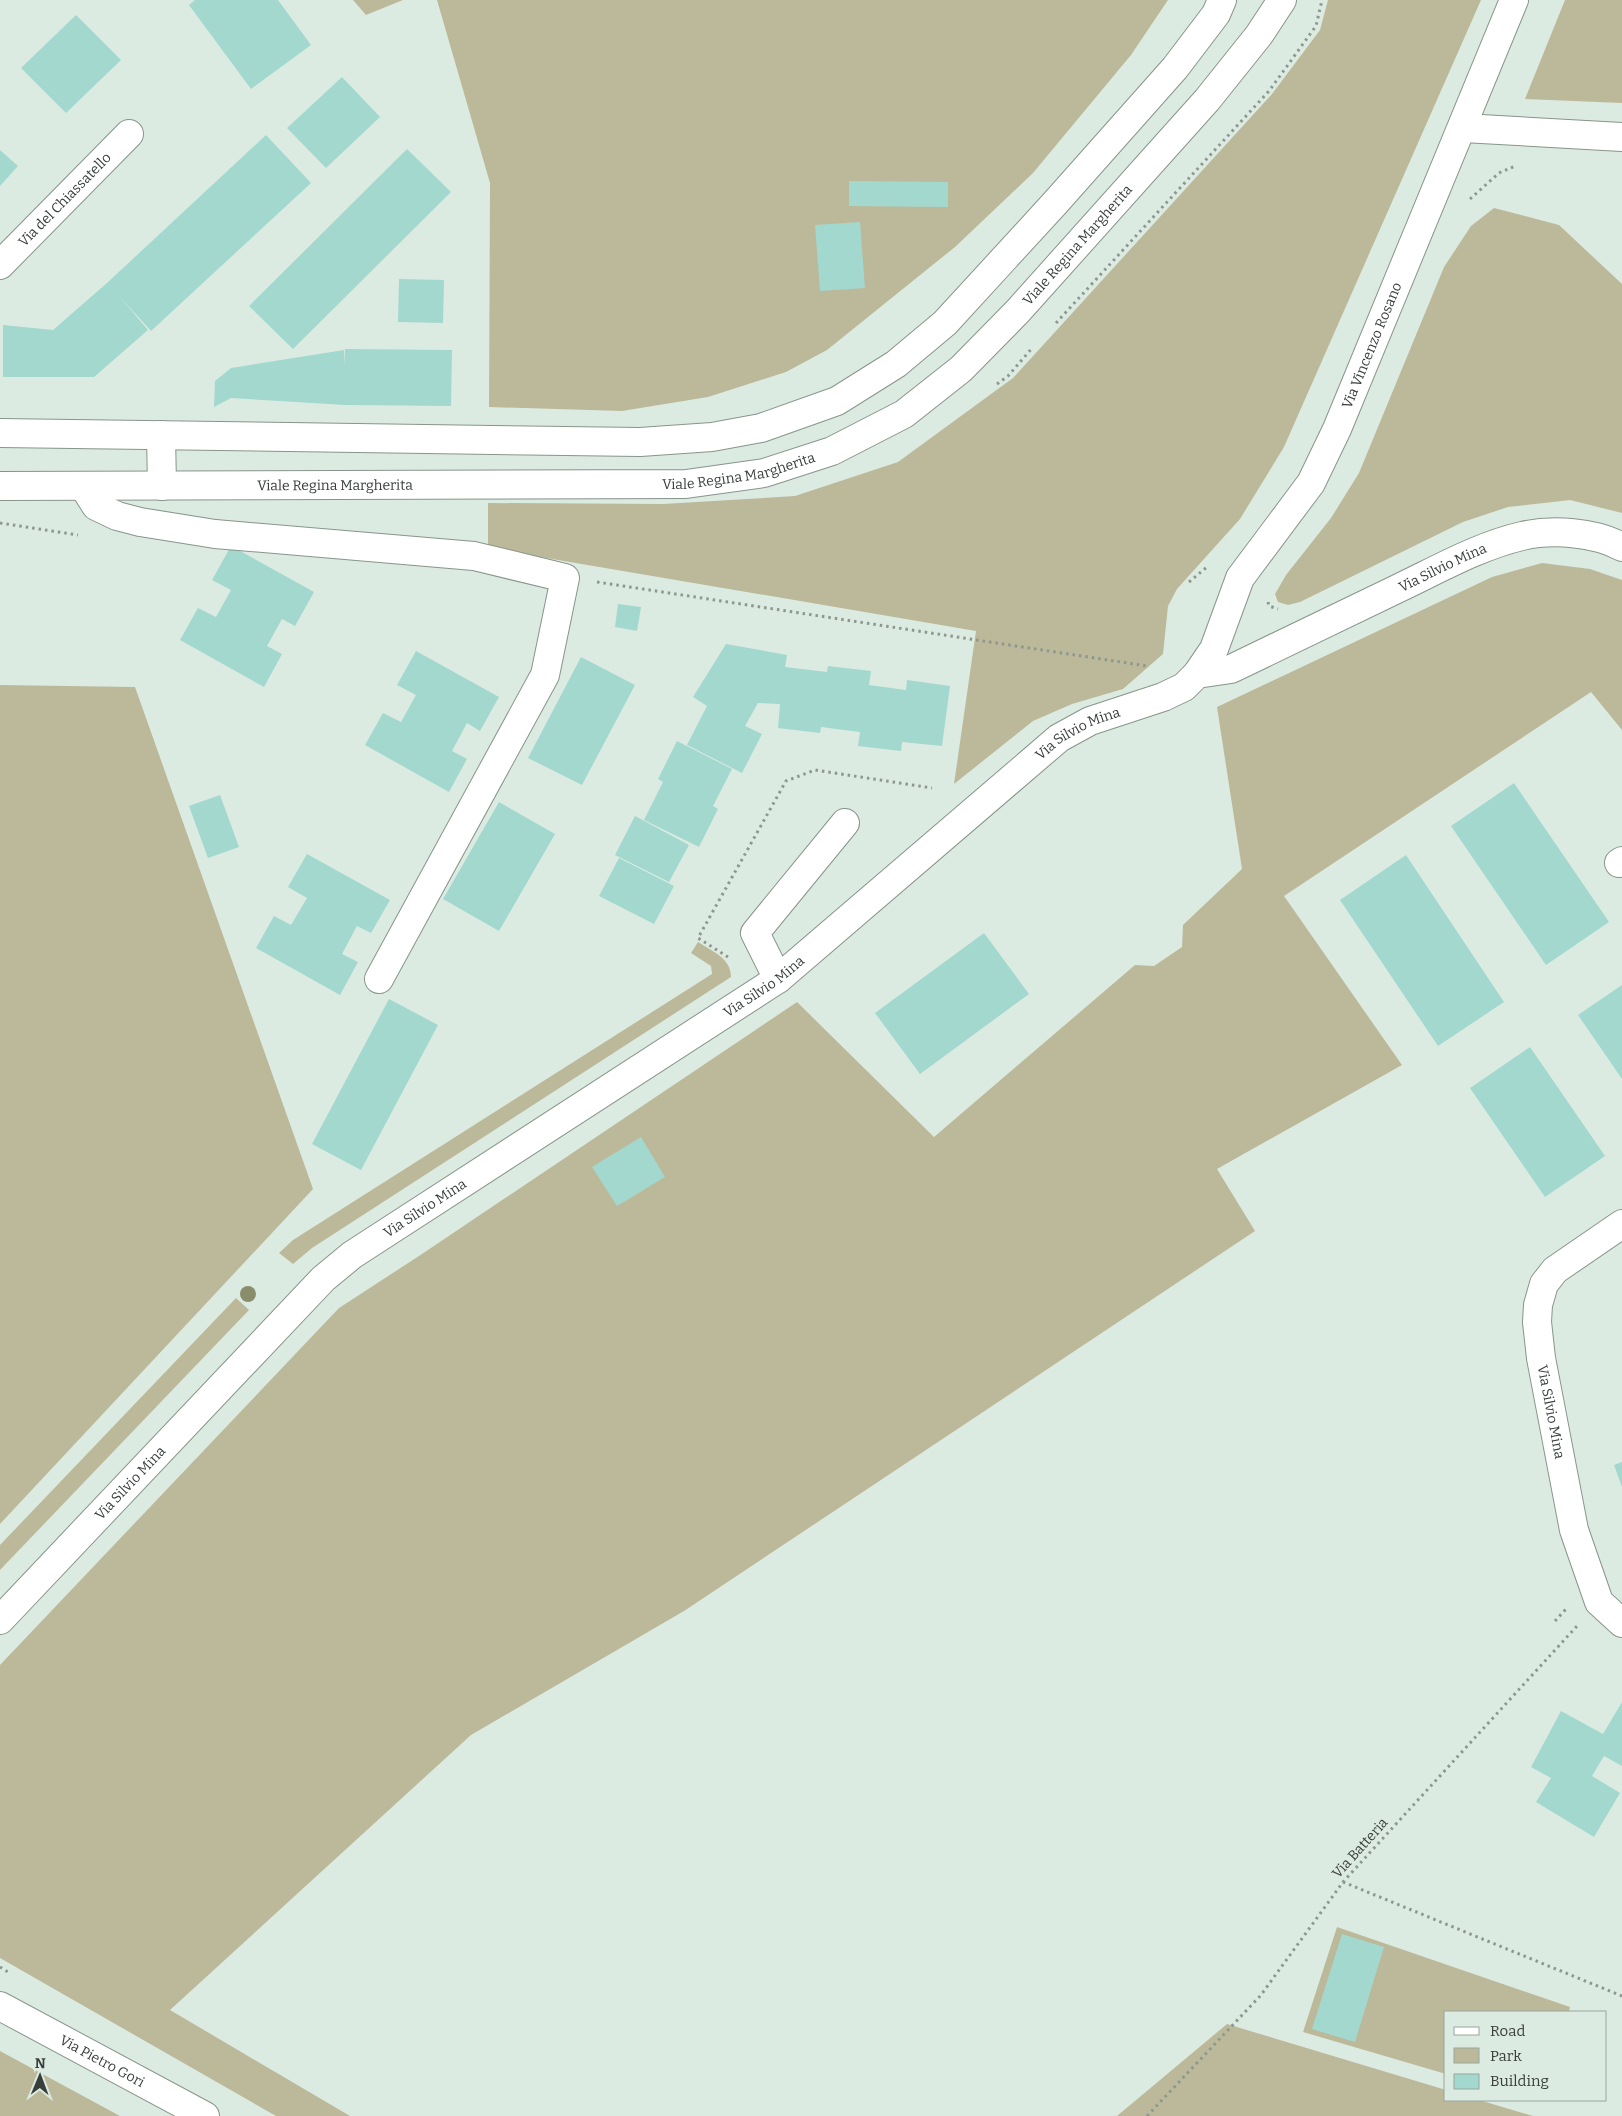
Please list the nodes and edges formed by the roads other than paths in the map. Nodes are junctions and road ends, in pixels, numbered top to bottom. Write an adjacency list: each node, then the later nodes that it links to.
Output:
1 (1222, 0): 9 (street)
2 (1282, 0): 11 (street, Viale Regina Margherita)
3 (1514, 0): 4 (street, Via Vincenzo Rosano)
4 (1462, 128): 6 (street); 14 (street, Via Vincenzo Rosano)
5 (129, 134): 7 (street, Via del Chiassatello)
6 (1622, 137)
7 (0, 265)
8 (0, 433): 9 (street)
9 (161, 434): 11 (street)
10 (0, 486): 12 (street, Viale Regina Margherita)
11 (162, 486): 12 (street, Viale Regina Margherita)
12 (84, 488): 16 (street)
13 (1622, 547): 14 (street, Via Silvio Mina)
14 (1197, 674): 17 (street, Via Silvio Mina)
15 (845, 823): 17 (street)
16 (379, 979)
17 (778, 979): 19 (street, Via Silvio Mina)
18 (1622, 1224): 20 (street, Via Silvio Mina)
19 (0, 1620)
20 (1622, 1623)
21 (0, 2006): 22 (street, Via Pietro Gori)
22 (205, 2116)

